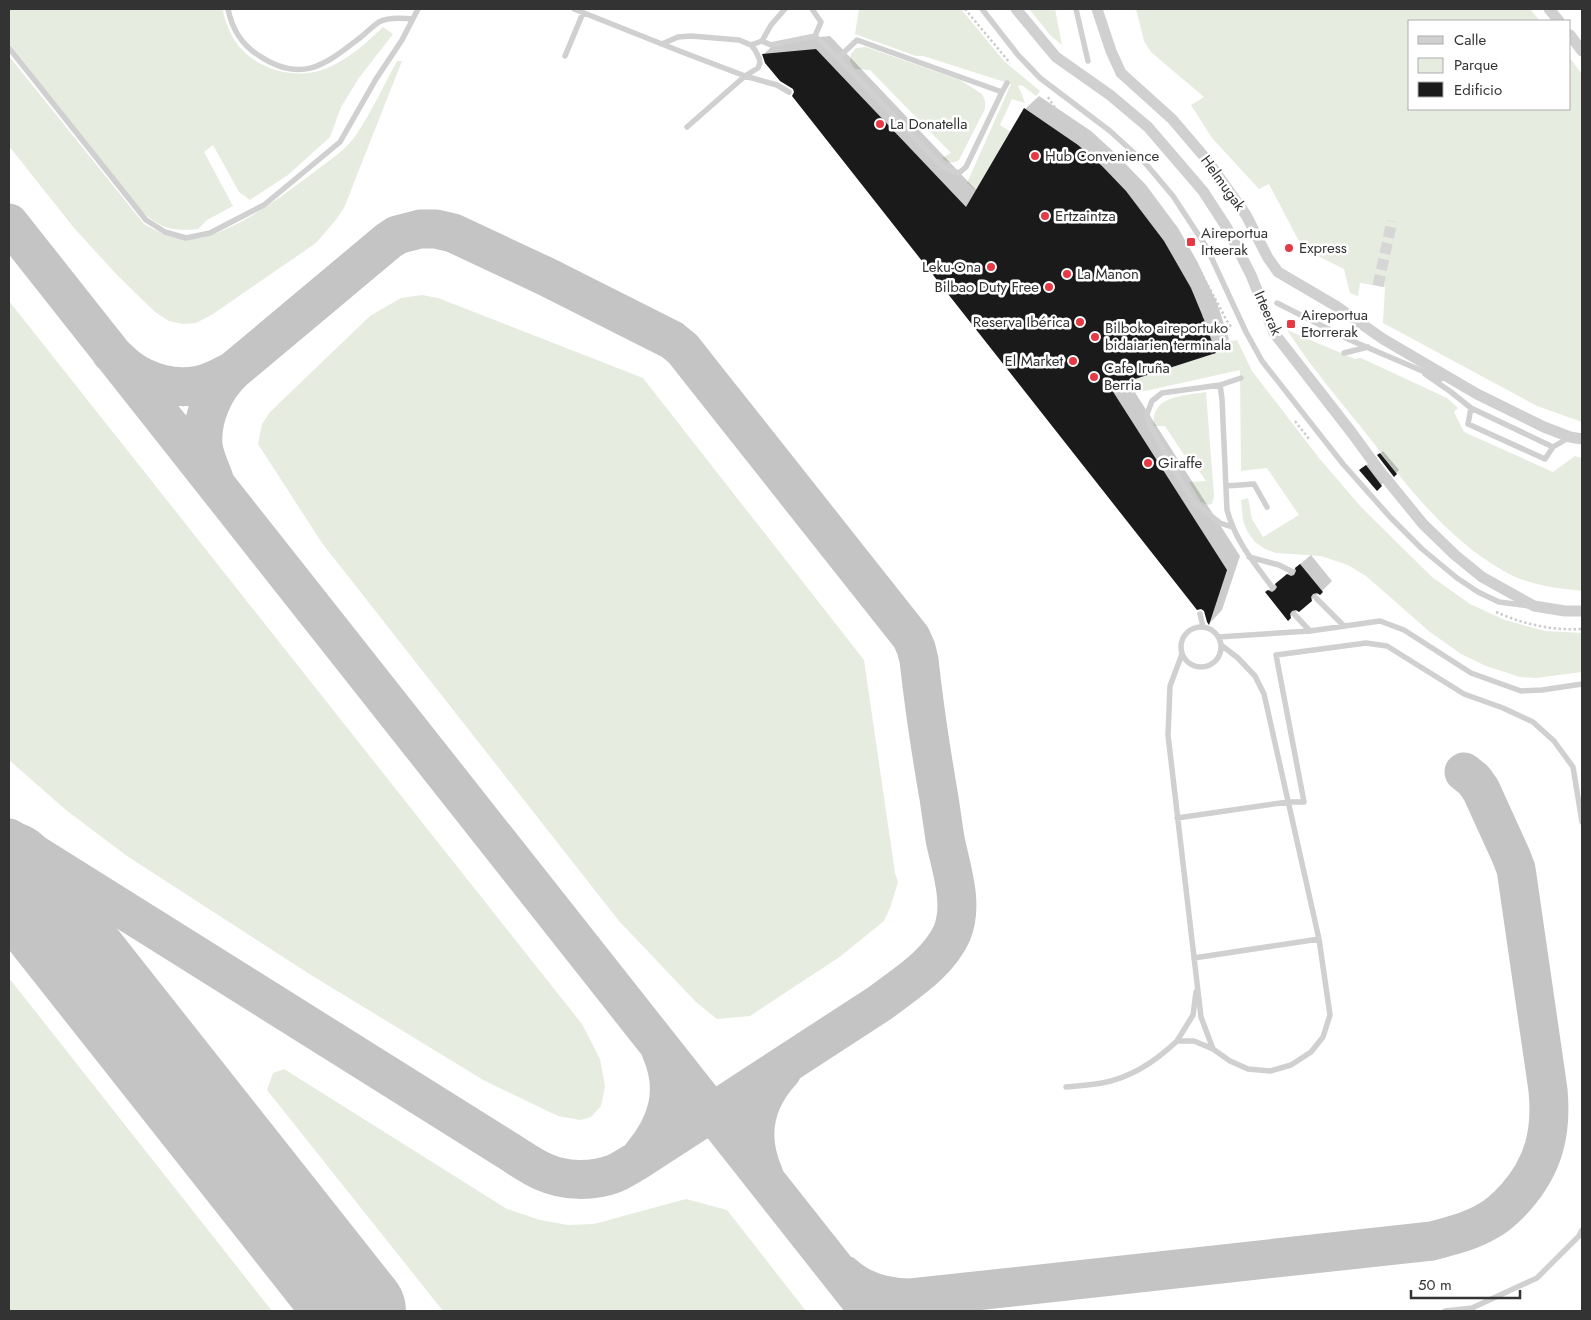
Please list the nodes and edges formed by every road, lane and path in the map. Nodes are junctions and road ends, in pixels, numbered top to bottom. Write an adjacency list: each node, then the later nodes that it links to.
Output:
1 (228, 9): 12 (lane)
2 (418, 9): 12 (lane)
3 (574, 9): 11 (lane)
4 (785, 9): 16 (lane)
5 (812, 9): 14 (lane)
6 (982, 9): 51 (lane)
7 (1016, 9): 51 (street, Irteerak)
8 (1076, 9): 23 (lane)
9 (1097, 9): 39 (street, Helmugak)
10 (1549, 9): 13 (street)
11 (583, 13): 17 (lane); 21 (lane)
12 (413, 19): 19 (lane)
13 (1558, 20)
14 (814, 36): 16 (lane); 22 (lane)
15 (1571, 36): 20 (street)
16 (762, 41): 18 (lane)
17 (662, 44): 18 (lane); 24 (lane)
18 (751, 45): 24 (lane)
19 (9, 48)
20 (1582, 51)
21 (565, 56)
22 (838, 58): 27 (lane); 27 (lane)
23 (1088, 61)
24 (745, 76): 26 (lane); 29 (lane)
25 (1006, 83): 27 (lane)
26 (789, 92)
27 (1002, 92)
28 (1064, 117): 30 (path)
29 (687, 127)
30 (1056, 129)
31 (1278, 304): 34 (lane)
32 (1220, 308): 33 (path)
33 (1204, 317)
34 (1368, 347): 35 (lane); 36 (lane)
35 (1344, 353)
36 (1413, 366): 39 (lane); 40 (lane)
37 (1240, 378): 38 (lane)
38 (1220, 385): 44 (lane); 46 (lane)
39 (1477, 394): 41 (street, Helmugak)
40 (1471, 408): 43 (lane); 43 (lane)
41 (1570, 437): 42 (street, Helmugak); 43 (lane)
42 (1582, 439)
43 (1553, 447)
44 (1226, 486): 45 (lane); 46 (lane)
45 (1267, 507)
46 (1232, 527): 47 (lane)
47 (1249, 557): 48 (lane); 49 (lane)
48 (1291, 572)
49 (1272, 586)
50 (1316, 598): 55 (lane)
51 (1534, 606): 52 (street)
52 (1582, 611)
53 (1200, 614): 56 (lane)
54 (1295, 615): 57 (lane)
55 (1344, 626): 57 (lane); 61 (lane)
56 (1203, 627): 58 (lane); 60 (lane)
57 (1310, 631): 58 (lane)
58 (1218, 637): 59 (lane)
59 (1221, 645): 60 (lane); 62 (lane)
60 (1182, 654): 63 (lane)
61 (1582, 684)
62 (1288, 802): 63 (lane); 64 (lane); 65 (lane)
63 (1178, 818): 66 (lane)
64 (1582, 822)
65 (1319, 939): 66 (lane); 69 (lane)
66 (1194, 958): 67 (lane)
67 (1197, 987): 68 (lane); 69 (lane)
68 (1177, 1041): 69 (lane); 70 (lane)
69 (1213, 1049)
70 (1066, 1087)
71 (1582, 1230): 72 (lane)
72 (1445, 1311)

